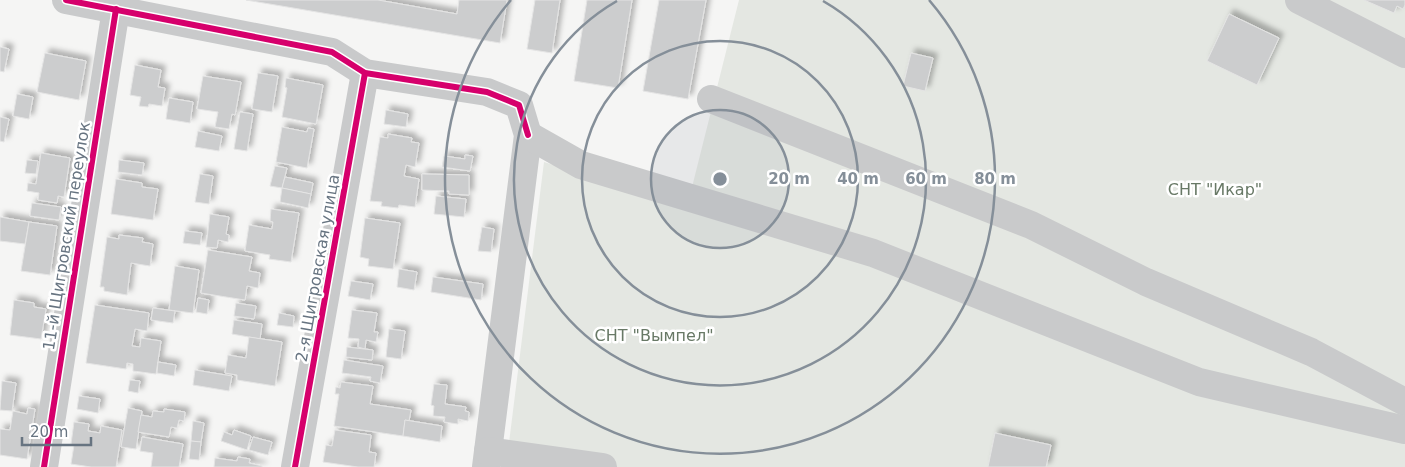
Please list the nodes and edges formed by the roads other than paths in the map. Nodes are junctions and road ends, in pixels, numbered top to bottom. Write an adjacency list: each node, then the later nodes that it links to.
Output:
1 (66, 0): 3 (street)
2 (1300, 0): 4 (street)
3 (116, 9): 5 (street); 11 (street, 11-й Щигровский переулок)
4 (1405, 54)
5 (365, 73): 7 (street); 12 (street, 2-я Щигровская улица)
6 (711, 99): 8 (street)
7 (528, 135): 9 (street); 10 (street)
8 (1405, 402)
9 (1405, 430)
10 (487, 459): 13 (street)
11 (44, 467)
12 (295, 467)
13 (603, 467)

